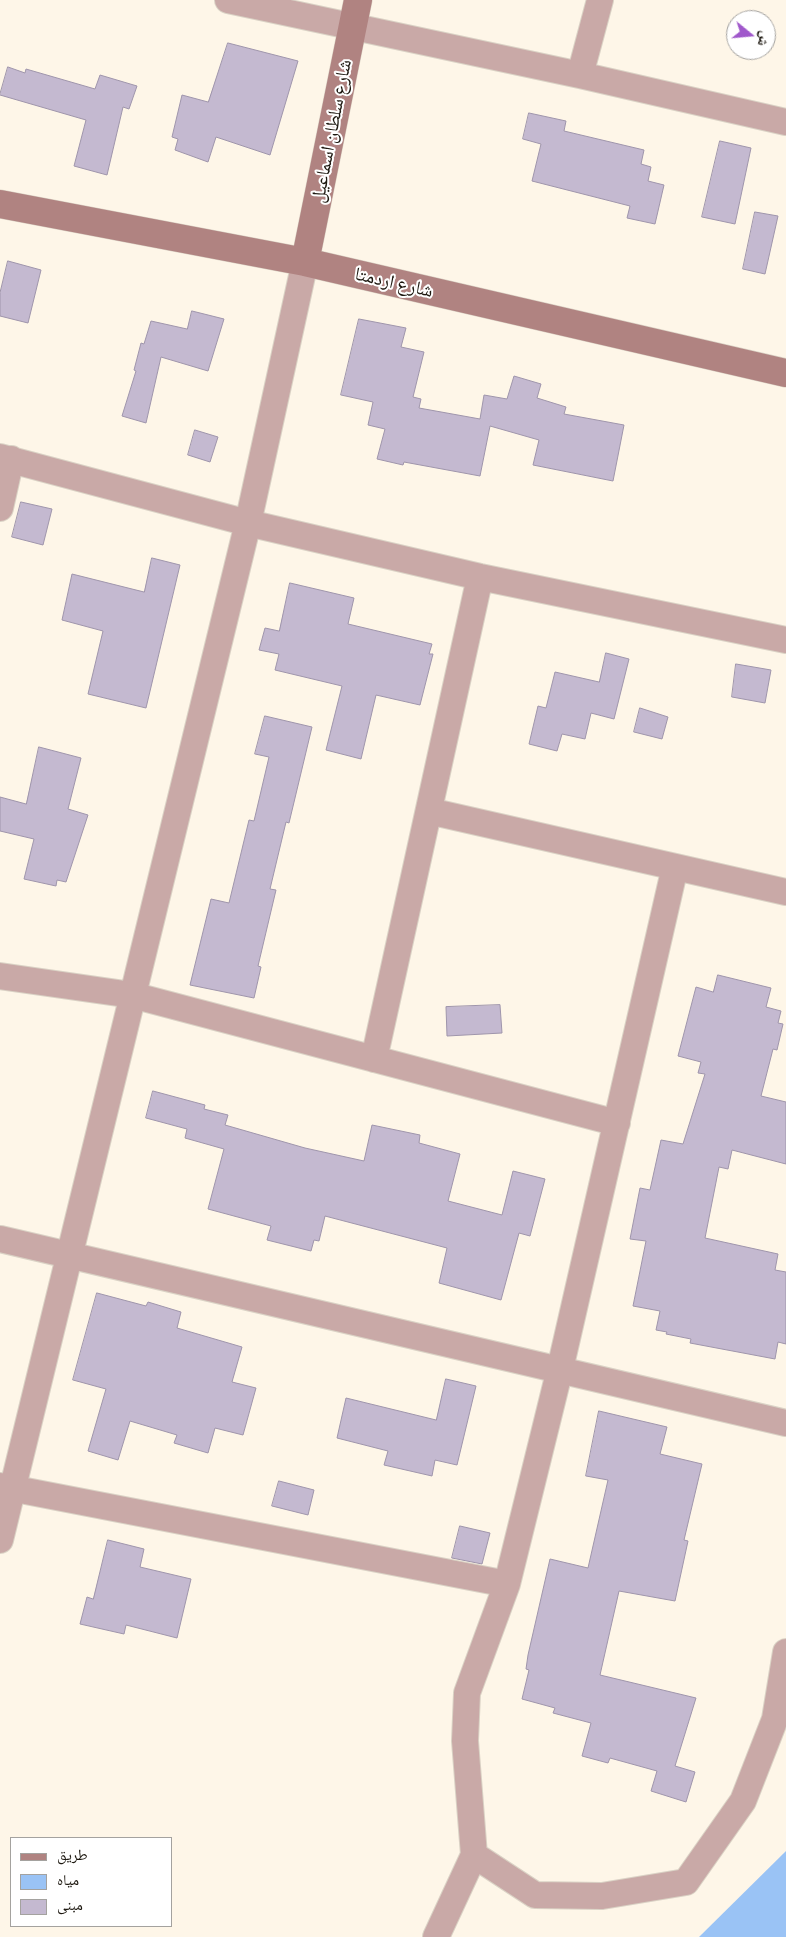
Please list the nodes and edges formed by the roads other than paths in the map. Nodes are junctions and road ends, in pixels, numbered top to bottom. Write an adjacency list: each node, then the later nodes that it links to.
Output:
1 (228, 0): 4 (street)
2 (358, 0): 4 (main road, شارع سلطان اسماعيل)
3 (600, 0): 5 (street)
4 (351, 28): 5 (street); 8 (main road, شارع سلطان اسماعيل)
5 (580, 75): 6 (street)
6 (786, 122)
7 (0, 204): 8 (main road, شارع اردمتا)
8 (305, 262): 9 (main road, شارع اردمتا); 12 (street)
9 (786, 373)
10 (6, 458): 11 (street); 12 (street)
11 (0, 508)
12 (248, 523): 13 (street); 19 (street)
13 (480, 577): 14 (street); 15 (street)
14 (786, 640)
15 (429, 811): 16 (street); 20 (street)
16 (676, 867): 17 (street); 21 (street)
17 (786, 892)
18 (0, 976): 19 (street)
19 (132, 995): 20 (street); 23 (street)
20 (374, 1059): 21 (street)
21 (617, 1123): 24 (street)
22 (0, 1239): 23 (street)
23 (69, 1255): 24 (street); 26 (street)
24 (560, 1369): 25 (street); 28 (street)
25 (786, 1423)
26 (6, 1487): 27 (street); 28 (street)
27 (0, 1540)
28 (507, 1584): 30 (street)
29 (786, 1652): 30 (street)
30 (474, 1855): 31 (street)
31 (436, 1937)

